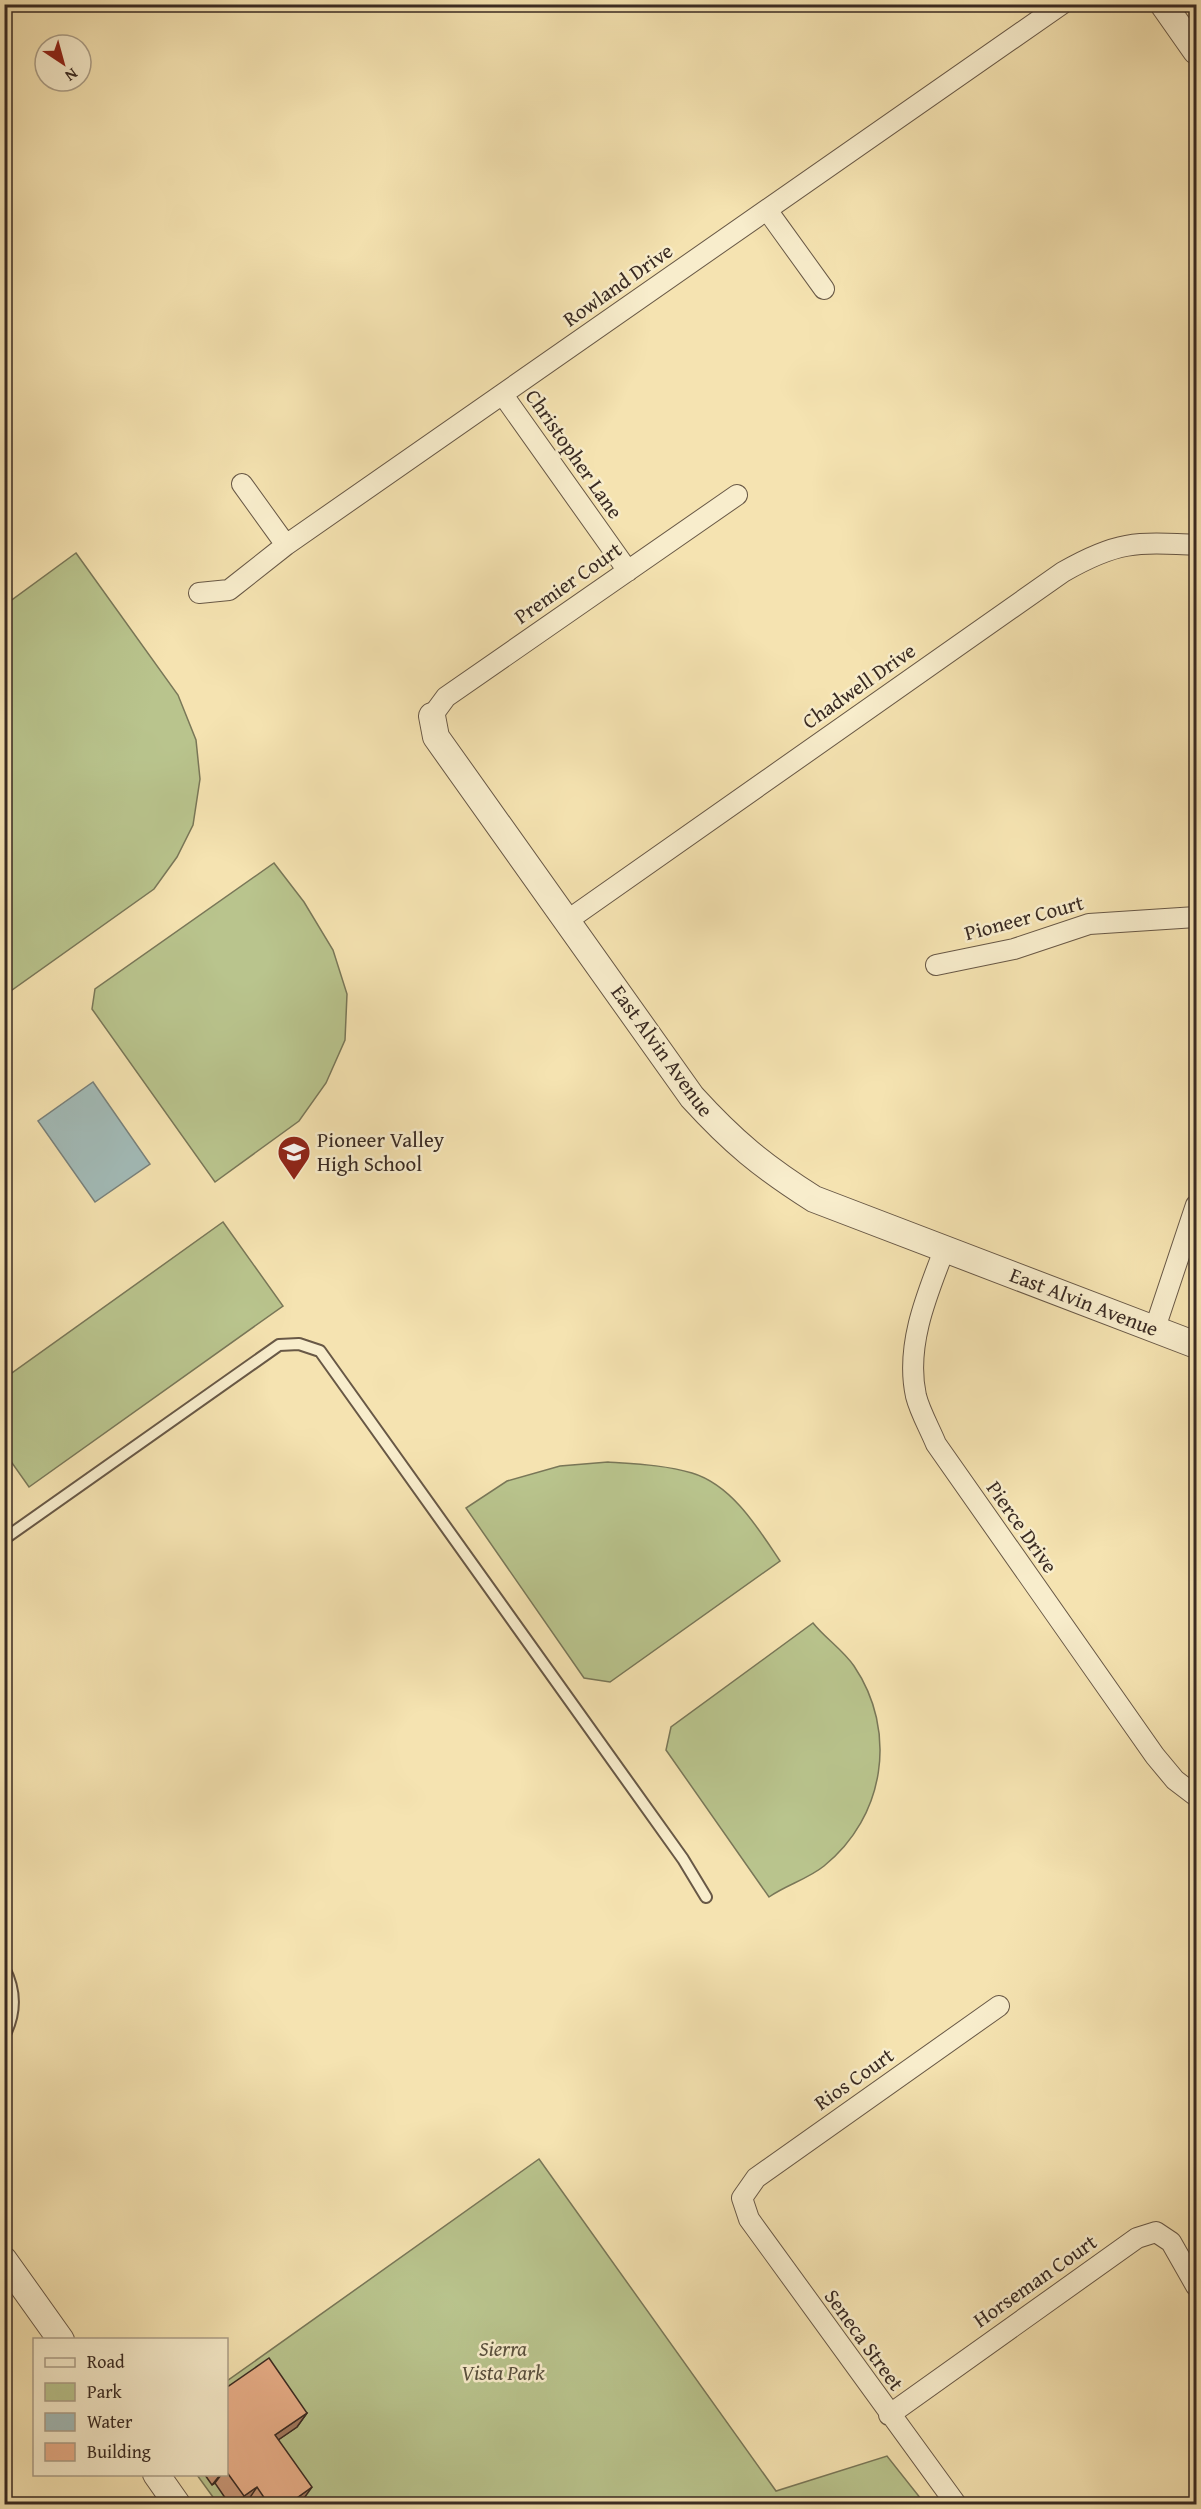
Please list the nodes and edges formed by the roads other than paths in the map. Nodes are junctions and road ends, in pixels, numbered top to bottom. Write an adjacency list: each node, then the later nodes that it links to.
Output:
1 (1062, 4): 4 (street, Rowland Drive)
2 (1163, 4): 3 (street)
3 (1197, 51)
4 (767, 210): 5 (street); 6 (street, Rowland Drive)
5 (824, 290)
6 (503, 395): 9 (street, Rowland Drive); 11 (street, Christopher Lane)
7 (242, 484): 9 (street)
8 (737, 495): 11 (street, Premier Court)
9 (286, 545): 12 (street, Rowland Drive)
10 (1197, 545): 15 (street, Chadwell Drive)
11 (628, 571): 13 (street, Premier Court)
12 (198, 593)
13 (432, 716): 15 (street, East Alvin Avenue)
14 (1197, 916): 16 (street, Pioneer Court)
15 (568, 920): 18 (street, East Alvin Avenue)
16 (936, 965)
17 (1197, 1205): 19 (street)
18 (945, 1248): 19 (street, East Alvin Avenue); 22 (street, Pierce Drive)
19 (1155, 1328): 20 (street, East Alvin Avenue)
20 (1197, 1345)
21 (4, 1539): 23 (lane)
22 (1197, 1796)
23 (706, 1898)
24 (4, 1968): 26 (lane)
25 (999, 2006): 27 (street, Rios Court)
26 (4, 2036)
27 (742, 2198): 31 (street, Seneca Street)
28 (4, 2260): 30 (street)
29 (1197, 2286): 31 (street, Horseman Court)
30 (60, 2338)
31 (889, 2415): 34 (street, Seneca Street)
32 (157, 2476): 33 (street)
33 (177, 2505)
34 (956, 2505)

